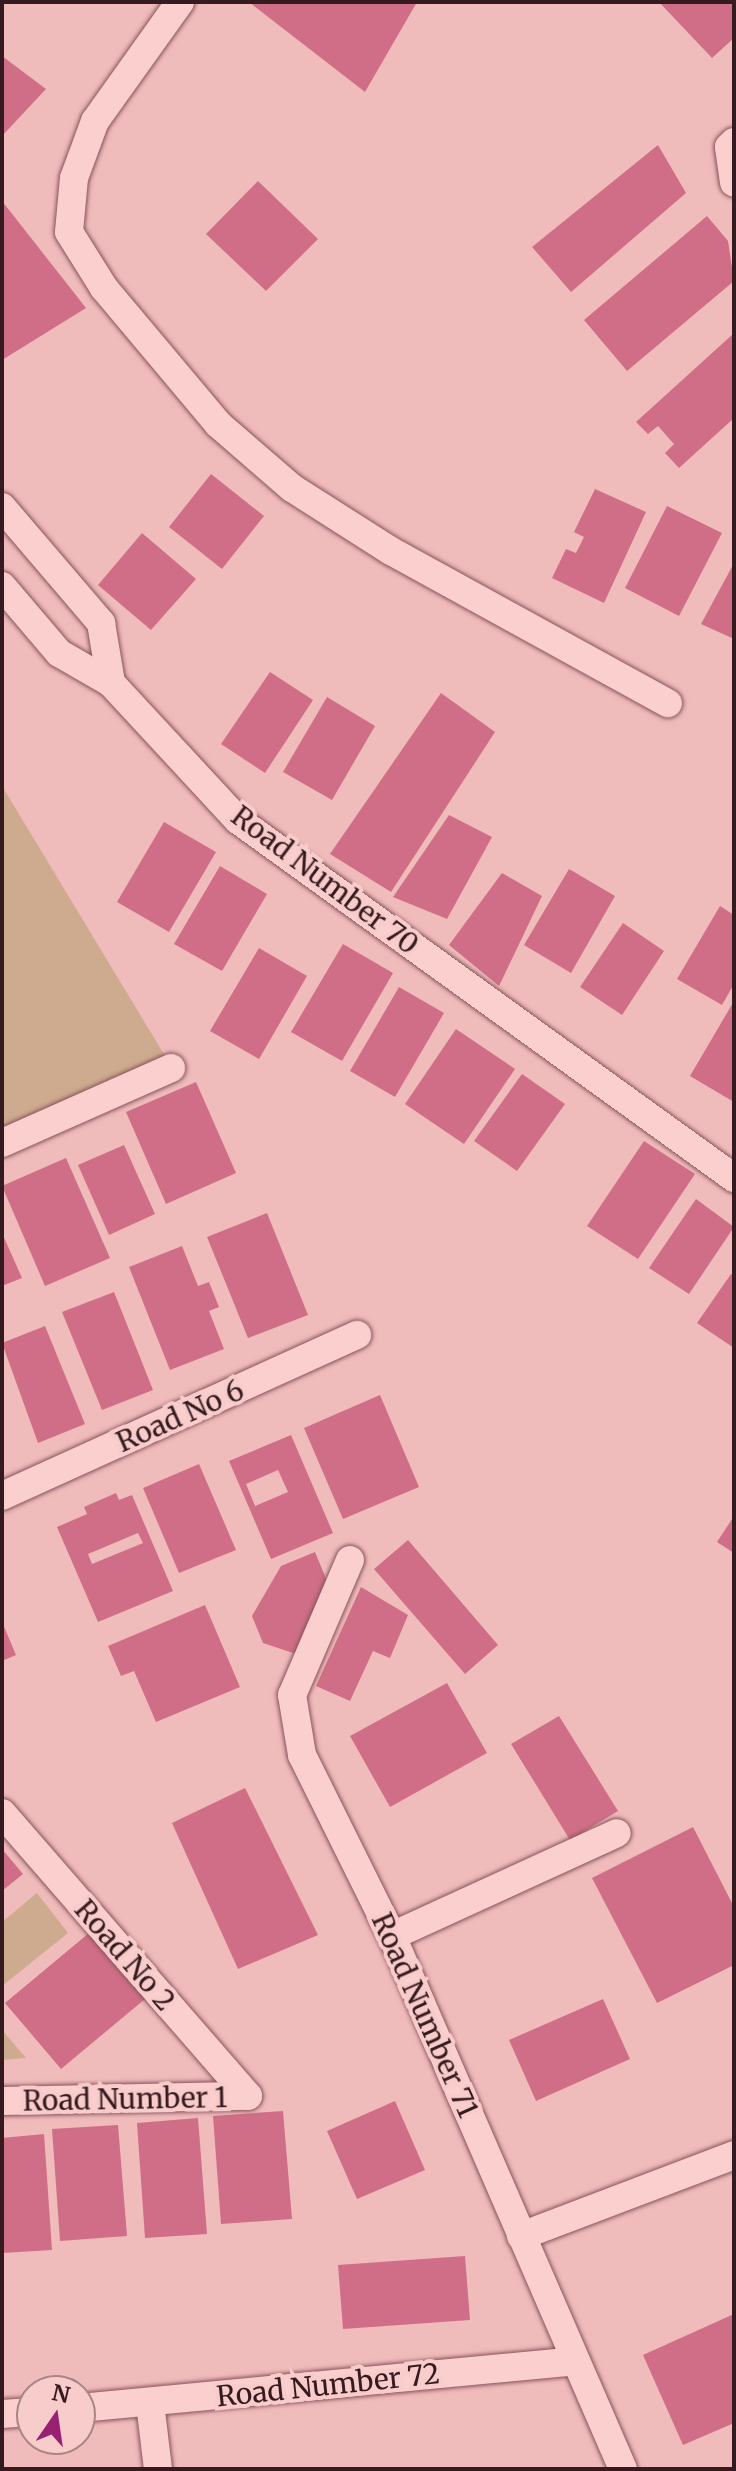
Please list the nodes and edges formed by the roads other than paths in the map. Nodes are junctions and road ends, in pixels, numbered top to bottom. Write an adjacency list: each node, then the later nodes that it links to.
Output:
1 (180, 2): 7 (street)
2 (734, 142): 3 (street)
3 (734, 183)
4 (2, 507): 6 (street)
5 (2, 586): 6 (street, Road Number 70)
6 (111, 683): 10 (street, Road Number 70)
7 (668, 703)
8 (171, 1068): 9 (street)
9 (2, 1143)
10 (734, 1178)
11 (357, 1335): 12 (street, Road No 6)
12 (2, 1496)
13 (350, 1560): 16 (street, Road Number 71)
14 (2, 1813): 17 (street, Road No 2)
15 (617, 1833): 16 (street)
16 (392, 1936): 20 (street, Road Number 71)
17 (248, 2096): 18 (street, Road Number 1)
18 (2, 2101)
19 (734, 2155): 20 (street)
20 (521, 2236): 21 (street, Road Number 71)
21 (575, 2361): 22 (street, Road Number 72); 25 (street, Road Number 71)
22 (150, 2403): 23 (street, Road Number 72); 24 (street)
23 (96, 2407)
24 (158, 2469)
25 (623, 2469)

